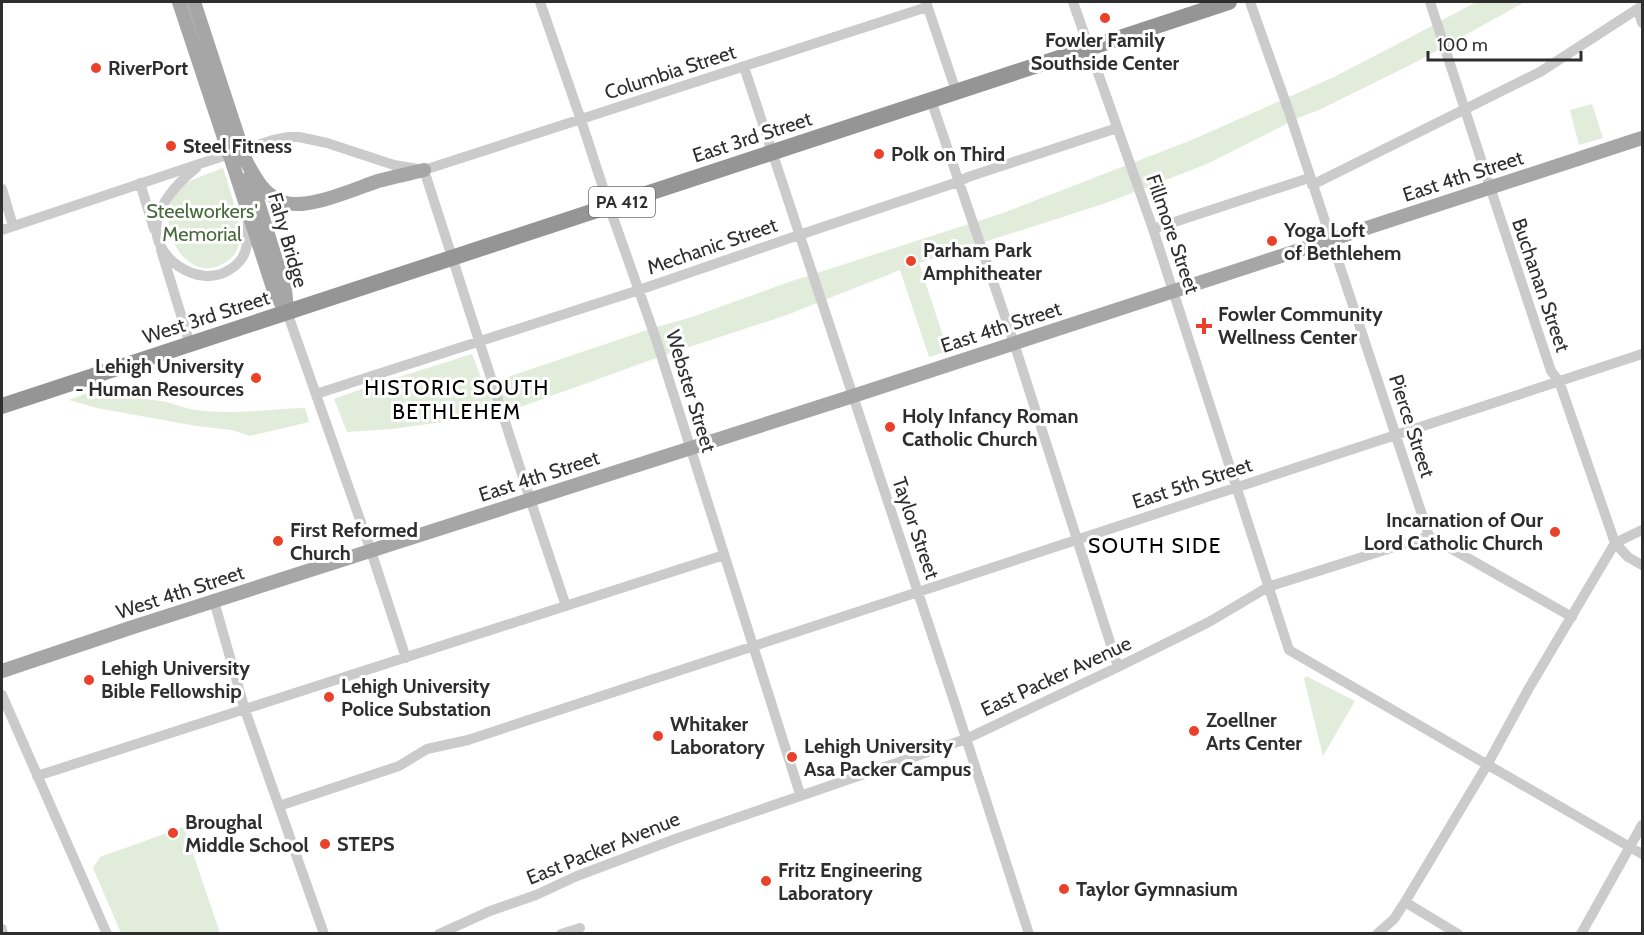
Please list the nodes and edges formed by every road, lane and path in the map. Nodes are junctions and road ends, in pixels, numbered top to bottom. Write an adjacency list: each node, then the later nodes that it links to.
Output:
1 (180, 2): 21 (main road, Fahy Bridge, bridge)
2 (194, 2): 21 (main road, Fahy Bridge, bridge)
3 (540, 2): 16 (street, Webster Street)
4 (1073, 2): 11 (street, Fillmore Street)
5 (1229, 2): 11 (highway, East 3rd Street / PA 412)
6 (1250, 2): 23 (street, Pierce Street)
7 (926, 4): 12 (street, Columbia Street); 13 (street)
8 (1431, 4): 15 (street, Buchanan Street)
9 (1640, 8): 10 (street); 15 (street)
10 (1642, 23)
11 (1089, 48): 13 (highway, East 3rd Street / PA 412); 17 (street, Fillmore Street)
12 (744, 67): 16 (street, Columbia Street); 19 (street, Taylor Street)
13 (956, 91): 14 (highway, East 3rd Street / PA 412)
14 (931, 100): 19 (highway, East 3rd Street / PA 412); 25 (street)
15 (1465, 109): 23 (street); 26 (street, Buchanan Street)
16 (581, 120): 22 (street, Columbia Street); 28 (street, Webster Street)
17 (1117, 128): 25 (street, Mechanic Street); 31 (street, Fillmore Street)
18 (1642, 138): 26 (main road, East 4th Street)
19 (772, 152): 28 (highway, East 3rd Street / PA 412); 33 (street, Taylor Street)
20 (202, 163): 22 (street); 24 (street); 35 (street)
21 (239, 163): 22 (main road); 29 (main road, Fahy Bridge); 39 (main road, Fahy Bridge)
22 (423, 170): 36 (street)
23 (1310, 181): 31 (street); 34 (street, Pierce Street)
24 (140, 183): 30 (street); 35 (street)
25 (958, 183): 33 (street, Mechanic Street); 41 (street)
26 (1490, 187): 34 (main road, East 4th Street); 44 (street, Buchanan Street)
27 (2, 189): 30 (street)
28 (609, 206): 36 (highway, East 3rd Street / PA 412); 37 (street, Webster Street)
29 (248, 208): 35 (street); 39 (main road, Fahy Bridge)
30 (13, 226): 32 (street)
31 (1153, 229): 38 (street, Fillmore Street)
32 (2, 230)
33 (799, 234): 37 (street, Mechanic Street); 46 (street, Taylor Street)
34 (1331, 240): 38 (main road, East 4th Street); 48 (street, Pierce Street)
35 (158, 241): 42 (street)
36 (452, 258): 39 (highway, East 3rd Street / PA 412); 40 (street)
37 (639, 290): 40 (street, Mechanic Street); 49 (street, Webster Street)
38 (1173, 291): 41 (main road, East 4th Street); 50 (street, Fillmore Street)
39 (287, 312): 42 (highway, West 3rd Street / PA 412); 45 (street)
40 (479, 342): 45 (street, Mechanic Street); 51 (street)
41 (1014, 343): 46 (main road, East 4th Street); 54 (street)
42 (190, 344): 47 (highway, West 3rd Street / PA 412)
43 (1642, 354): 44 (street, East 5th Street)
44 (1559, 381): 48 (street, East 5th Street); 55 (street, Buchanan Street)
45 (316, 394): 56 (street)
46 (853, 396): 49 (main road, East 4th Street); 60 (street, Taylor Street)
47 (2, 406)
48 (1395, 435): 50 (street, East 5th Street); 53 (street, Pierce Street)
49 (690, 447): 51 (main road, East 4th Street); 57 (street, Webster Street)
50 (1236, 487): 54 (street, East 5th Street); 59 (street, Fillmore Street)
51 (530, 499): 56 (main road, East 4th Street); 62 (street)
52 (1642, 530): 55 (street)
53 (1429, 536): 59 (street, East Packer Avenue); 63 (street)
54 (1078, 539): 60 (street, East 5th Street); 66 (street)
55 (1615, 543): 58 (street); 63 (street)
56 (371, 551): 61 (main road, West 4th Street); 65 (street)
57 (724, 555): 62 (street); 64 (street, Webster Street)
58 (1642, 565)
59 (1268, 587): 66 (street, East Packer Avenue); 71 (street, Fillmore Street)
60 (918, 591): 64 (street, East 5th Street); 70 (street, Taylor Street)
61 (214, 601): 67 (main road, West 4th Street); 69 (street)
62 (566, 606): 65 (street)
63 (1572, 617): 71 (street)
64 (753, 645): 73 (street, Webster Street); 74 (street, East 5th Street)
65 (406, 658): 69 (street)
66 (1118, 667): 70 (street, East Packer Avenue)
67 (2, 671)
68 (2, 695): 72 (street)
69 (245, 710): 72 (street); 74 (street)
70 (966, 739): 73 (street, East Packer Avenue); 86 (street, Taylor Street)
71 (1487, 765): 76 (street); 78 (street)
72 (37, 776): 82 (street)
73 (800, 794): 84 (street, East Packer Avenue)
74 (279, 806): 83 (street)
75 (1642, 825): 76 (street)
76 (1630, 847): 77 (street); 89 (street)
77 (1642, 854)
78 (1406, 902): 87 (street); 88 (street)
79 (580, 928): 85 (street)
80 (2, 929): 81 (street)
81 (3, 933)
82 (107, 933)
83 (324, 933)
84 (439, 933)
85 (561, 933)
86 (1029, 933)
87 (1377, 933)
88 (1458, 933)
89 (1581, 933)

